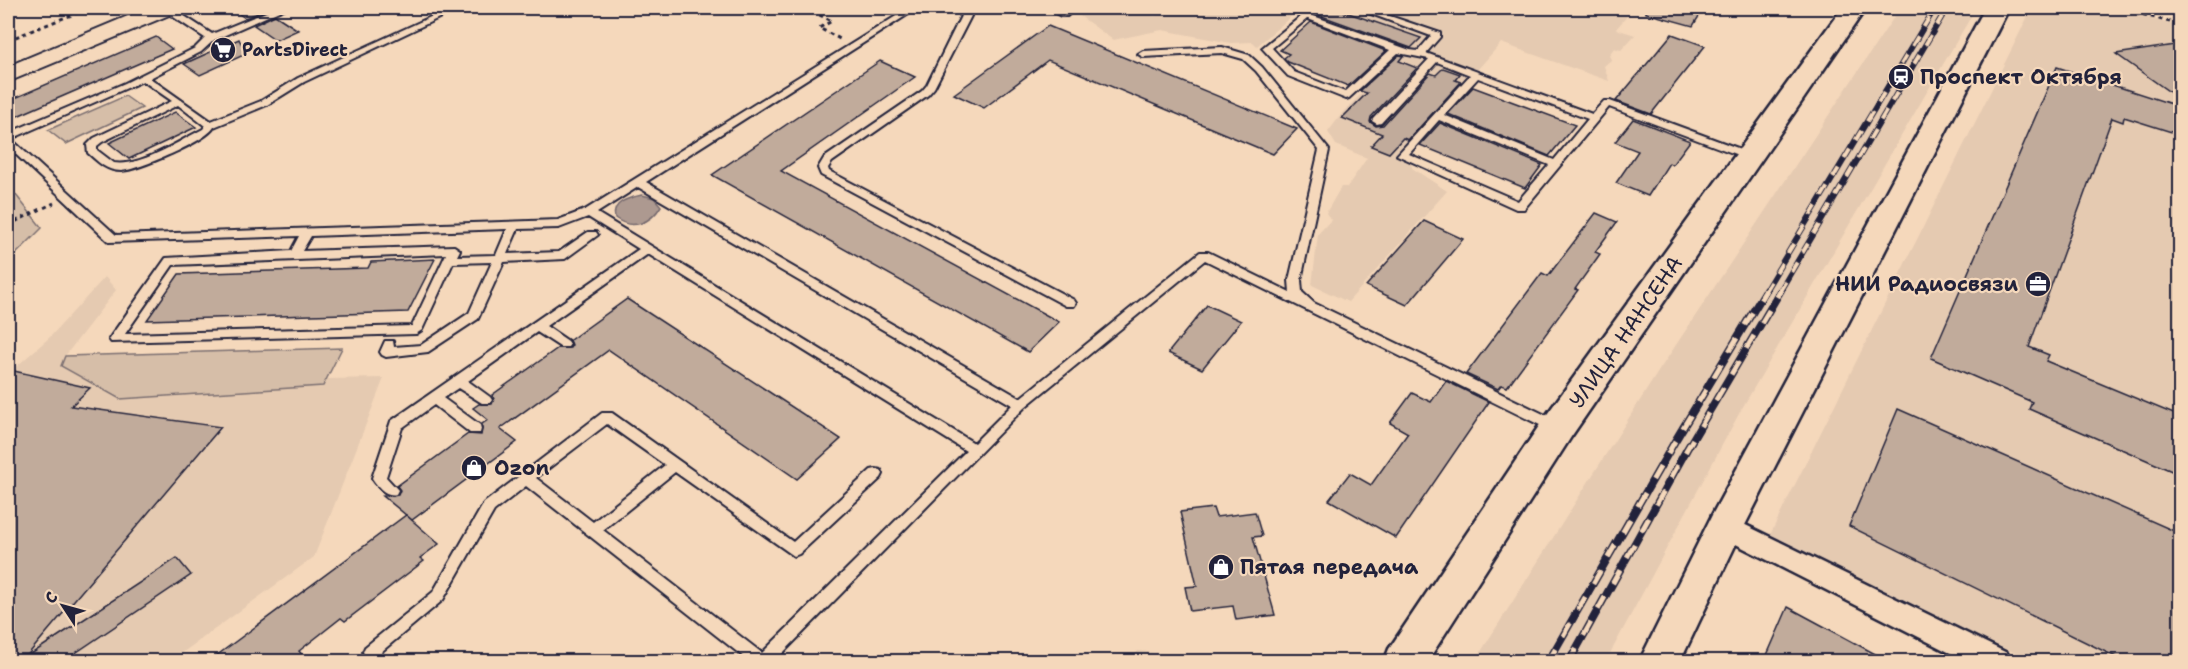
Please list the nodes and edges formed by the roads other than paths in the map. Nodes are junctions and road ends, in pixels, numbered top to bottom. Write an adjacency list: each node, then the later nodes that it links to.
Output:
1 (170, 8): 11 (lane); 20 (main road)
2 (282, 8): 11 (lane)
3 (456, 8): 25 (lane)
4 (914, 8): 30 (lane)
5 (965, 8): 39 (lane)
6 (1049, 8): 10 (lane)
7 (1359, 8): 14 (lane)
8 (1854, 8): 28 (main road, УЛИЦА НАНСЕНА)
9 (1997, 8): 55 (main road)
10 (1064, 14)
11 (211, 38): 19 (lane)
12 (1396, 49): 14 (lane); 17 (lane); 17 (lane)
13 (1284, 52): 17 (lane)
14 (1421, 53): 16 (lane)
15 (1143, 54): 40 (lane)
16 (1434, 58): 18 (lane); 24 (lane)
17 (1276, 59)
18 (1476, 74): 22 (lane); 23 (lane)
19 (143, 76): 21 (lane); 26 (lane)
20 (8, 77)
21 (179, 101): 25 (lane); 25 (lane)
22 (1438, 116): 29 (lane); 29 (lane)
23 (1593, 118): 28 (lane); 29 (lane)
24 (1377, 121)
25 (210, 125)
26 (8, 137)
27 (8, 142): 33 (lane)
28 (1750, 156): 48 (main road, УЛИЦА НАНСЕНА)
29 (1555, 164)
30 (638, 182): 31 (lane); 47 (lane)
31 (589, 213): 32 (lane); 35 (lane)
32 (514, 226): 33 (lane); 37 (lane)
33 (307, 233): 36 (lane)
34 (592, 235): 37 (lane)
35 (647, 249): 41 (lane); 50 (lane)
36 (294, 255): 36 (lane)
37 (500, 258): 38 (lane); 42 (lane)
38 (455, 260)
39 (1070, 303)
40 (1310, 306): 47 (lane); 48 (lane)
41 (537, 326): 43 (lane); 44 (lane)
42 (389, 344)
43 (564, 344)
44 (458, 381): 45 (lane); 46 (lane)
45 (434, 398): 49 (lane); 54 (lane)
46 (486, 399)
47 (1021, 404): 50 (lane)
48 (1558, 427): 59 (main road, УЛИЦА НАНСЕНА)
49 (475, 429)
50 (974, 449): 58 (lane)
51 (674, 465): 52 (lane); 53 (lane); 56 (lane)
52 (876, 474)
53 (526, 478): 56 (lane); 57 (lane)
54 (391, 489)
55 (1725, 526): 60 (main road); 61 (street)
56 (593, 530): 58 (lane)
57 (380, 662)
58 (763, 662)
59 (1404, 662)
60 (1659, 662)
61 (1997, 662)

